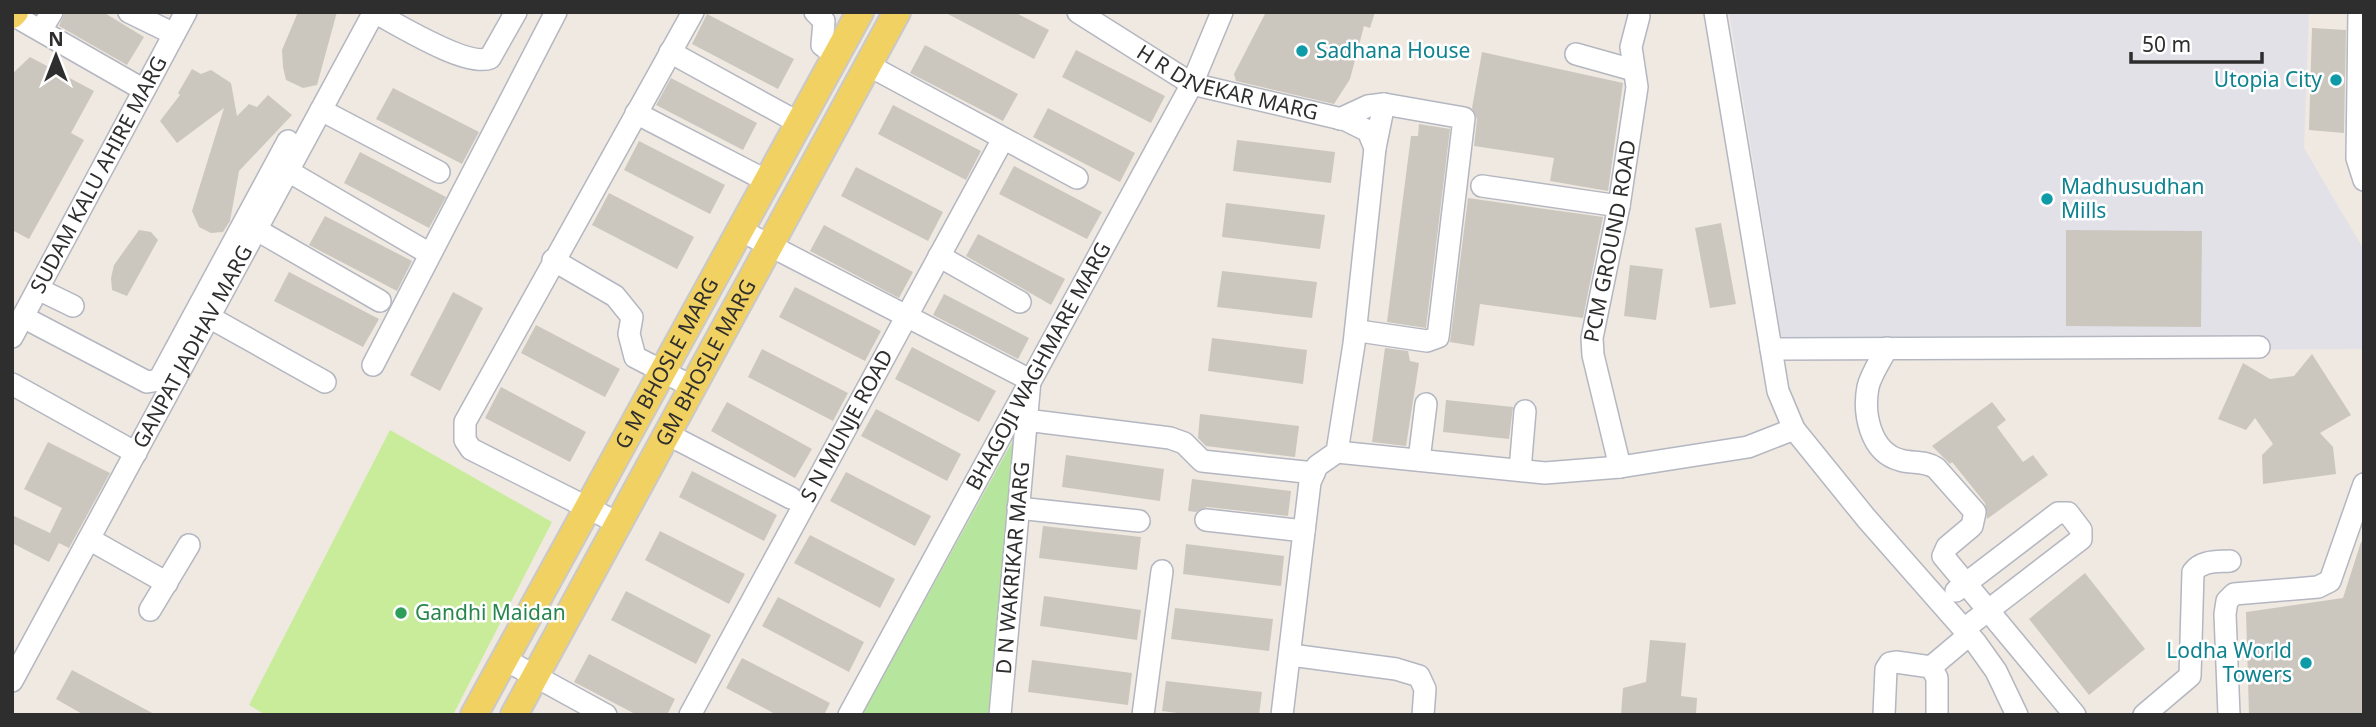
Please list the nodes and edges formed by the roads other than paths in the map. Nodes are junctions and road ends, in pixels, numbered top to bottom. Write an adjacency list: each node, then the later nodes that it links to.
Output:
1 (129, 12): 18 (street)
2 (186, 12): 18 (street, SUDAM KALU AHIRE MARG)
3 (362, 12): 51 (street)
4 (374, 12): 5 (street); 27 (street, GANPAT JADHAV MARG)
5 (516, 12)
6 (556, 12): 43 (street)
7 (693, 12): 19 (street)
8 (815, 12): 21 (street)
9 (860, 12): 21 (main road, G M BHOSLE MARG)
10 (897, 12): 22 (main road, GM BHOSLE MARG)
11 (1077, 12): 24 (street, H R DIVEKAR MARG)
12 (1222, 12): 24 (street, BHAGOJI WAGHMARE MARG)
13 (1715, 12): 57 (street)
14 (2359, 12): 36 (street)
15 (13, 14): 17 (street)
16 (1639, 16): 23 (street, PCM GROUND ROAD)
17 (46, 21): 25 (street)
18 (174, 34): 25 (street, SUDAM KALU AHIRE MARG)
19 (670, 52): 28 (street); 30 (street)
20 (1576, 54): 23 (street)
21 (836, 56): 30 (main road, G M BHOSLE MARG)
22 (868, 65): 31 (street); 42 (main road, GM BHOSLE MARG)
23 (1633, 69): 39 (street, PCM GROUND ROAD)
24 (1192, 84): 29 (street, H R DIVEKAR MARG); 61 (street, BHAGOJI WAGHMARE MARG)
25 (144, 90): 46 (street, SUDAM KALU AHIRE MARG)
26 (1384, 104): 29 (street); 32 (street); 54 (street)
27 (321, 110): 33 (street, GANPAT JADHAV MARG); 34 (street)
28 (636, 113): 37 (street); 45 (street)
29 (1340, 118): 32 (street, H R DIVEKAR MARG)
30 (799, 122): 37 (main road, G M BHOSLE MARG)
31 (1003, 138): 35 (street); 44 (street, S N MUNJE ROAD)
32 (1375, 148): 54 (street)
33 (288, 171): 40 (street, GANPAT JADHAV MARG); 43 (street)
34 (439, 172)
35 (1077, 178)
36 (2364, 180)
37 (767, 181): 41 (main road, G M BHOSLE MARG)
38 (1482, 186): 39 (street)
39 (1619, 206): 73 (street, PCM GROUND ROAD)
40 (257, 230): 47 (street); 52 (street, GANPAT JADHAV MARG)
41 (740, 230): 42 (street); 60 (main road, G M BHOSLE MARG)
42 (770, 245): 50 (street); 64 (main road, GM BHOSLE MARG)
43 (430, 254): 59 (street)
44 (939, 256): 48 (street); 50 (street, S N MUNJE ROAD)
45 (553, 260): 60 (street); 78 (street)
46 (38, 289): 49 (street); 51 (street, SUDAM KALU AHIRE MARG)
47 (380, 301)
48 (1020, 302)
49 (73, 306)
50 (907, 316): 61 (street); 102 (street, S N MUNJE ROAD)
51 (23, 317): 53 (street, SUDAM KALU AHIRE MARG)
52 (209, 317): 62 (street); 71 (street, GANPAT JADHAV MARG)
53 (12, 337)
54 (1360, 338): 58 (street); 70 (street)
55 (2259, 346): 56 (street)
56 (1887, 348): 57 (street); 89 (street)
57 (1771, 349): 68 (street)
58 (1425, 355)
59 (373, 365)
60 (663, 370): 64 (street); 78 (main road, G M BHOSLE MARG)
61 (1030, 380): 67 (street, D N WAKRIKAR MARG); 103 (street, BHAGOJI WAGHMARE MARG)
62 (325, 382)
63 (12, 384): 71 (street)
64 (693, 387): 69 (main road, GM BHOSLE MARG)
65 (1426, 404): 72 (street)
66 (1525, 411): 74 (street)
67 (1026, 420): 75 (street); 79 (street, D N WAKRIKAR MARG)
68 (1794, 429): 73 (street); 90 (street)
69 (667, 434): 77 (street); 82 (main road, GM BHOSLE MARG)
70 (1337, 452): 72 (street); 75 (street)
71 (136, 453): 84 (street, GANPAT JADHAV MARG)
72 (1419, 460): 74 (street)
73 (1620, 467): 74 (street)
74 (1520, 471)
75 (1314, 472): 83 (street)
76 (2364, 484): 113 (street)
77 (791, 498)
78 (588, 506): 82 (street); 95 (main road, G M BHOSLE MARG)
79 (1018, 508): 81 (street); 104 (street, D N WAKRIKAR MARG)
80 (1206, 520): 83 (street)
81 (1139, 521)
82 (618, 523): 97 (main road, GM BHOSLE MARG)
83 (1304, 531): 94 (street)
84 (89, 540): 88 (street); 98 (street, GANPAT JADHAV MARG)
85 (189, 545): 88 (street)
86 (2230, 561): 112 (street)
87 (1162, 571): 105 (street)
88 (167, 583): 91 (street)
89 (1965, 584): 90 (street); 92 (street); 92 (street)
90 (1942, 604): 93 (street)
91 (150, 610)
92 (1987, 610): 93 (street); 111 (street)
93 (1966, 632): 96 (street); 110 (street)
94 (1291, 655): 106 (street); 107 (street)
95 (504, 659): 97 (street); 99 (main road, G M BHOSLE MARG)
96 (1931, 667): 108 (street); 109 (street)
97 (535, 676): 100 (main road, GM BHOSLE MARG); 101 (street)
98 (12, 681)
99 (474, 715)
100 (514, 715)
101 (606, 715)
102 (690, 715)
103 (849, 715)
104 (1000, 715)
105 (1143, 715)
106 (1282, 715)
107 (1423, 715)
108 (1884, 715)
109 (1937, 715)
110 (2017, 715)
111 (2075, 715)
112 (2144, 715)
113 (2229, 715)

